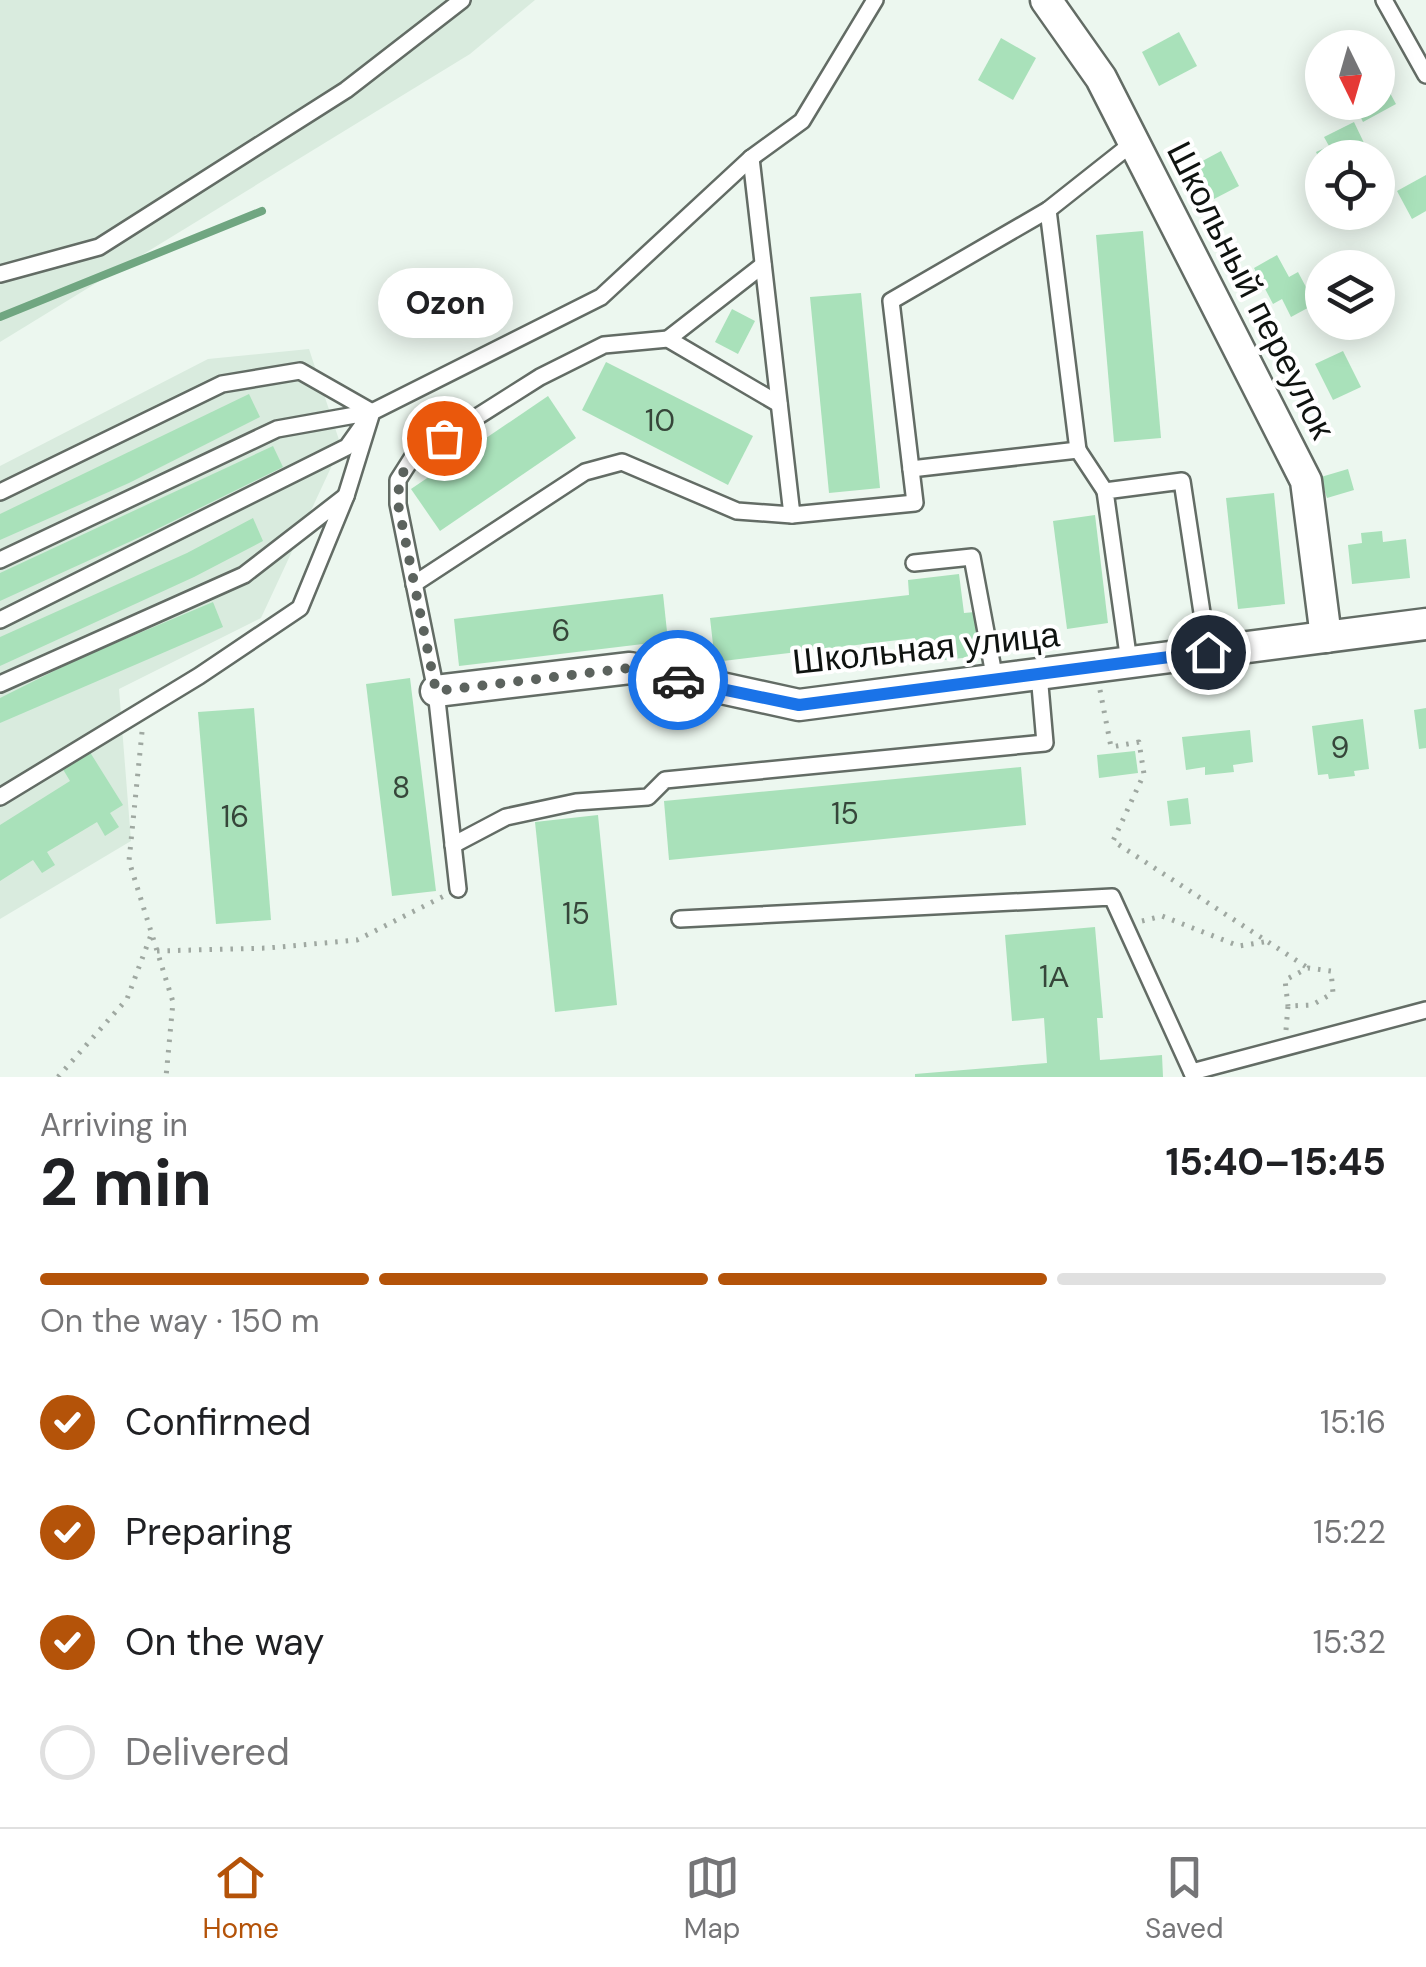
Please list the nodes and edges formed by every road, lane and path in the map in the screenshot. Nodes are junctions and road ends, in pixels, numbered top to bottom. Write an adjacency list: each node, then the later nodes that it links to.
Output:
1 (462, 0): 10 (lane)
2 (875, 0): 7 (lane)
3 (1046, 0): 6 (street, Школьный переулок)
4 (1384, 0): 5 (lane)
5 (1426, 75)
6 (1134, 142): 8 (lane); 25 (street, Школьный переулок)
7 (752, 158): 9 (lane); 13 (lane)
8 (1048, 210): 14 (lane); 15 (lane)
9 (763, 265): 11 (lane); 12 (lane)
10 (0, 274)
11 (668, 339): 12 (lane); 22 (lane)
12 (779, 404): 19 (lane)
13 (372, 412): 17 (lane); 18 (lane); 20 (lane); 23 (lane)
14 (1078, 450): 15 (lane); 16 (lane)
15 (911, 469): 19 (lane)
16 (1105, 490): 26 (lane); 27 (lane)
17 (0, 492)
18 (346, 496): 31 (lane); 33 (lane)
19 (792, 515): 22 (lane)
20 (0, 560)
21 (914, 563): 30 (lane)
22 (414, 584): 32 (lane)
23 (0, 620)
24 (1426, 624): 25 (street, Школьная улица)
25 (1326, 637): 26 (street, Школьная улица)
26 (1208, 652): 27 (street, Школьная улица)
27 (1129, 662): 28 (street, Школьная улица)
28 (1095, 667): 29 (street, Школьная улица); 40 (path)
29 (1039, 674): 30 (street, Школьная улица); 35 (lane)
30 (995, 680): 32 (street, Школьная улица)
31 (0, 684)
32 (436, 691): 35 (lane)
33 (144, 709): 34 (lane); 39 (path)
34 (0, 797)
35 (453, 845): 36 (lane)
36 (458, 890): 41 (path)
37 (680, 919): 38 (lane)
38 (1125, 926): 40 (path); 46 (lane)
39 (152, 932): 41 (path); 47 (path)
40 (1267, 941): 42 (path)
41 (158, 951): 48 (path)
42 (1308, 968): 43 (path); 43 (path)
43 (1288, 1006): 45 (path)
44 (1426, 1010): 45 (lane)
45 (1284, 1048): 46 (lane)
46 (1193, 1075)
47 (58, 1077)
48 (166, 1077)

